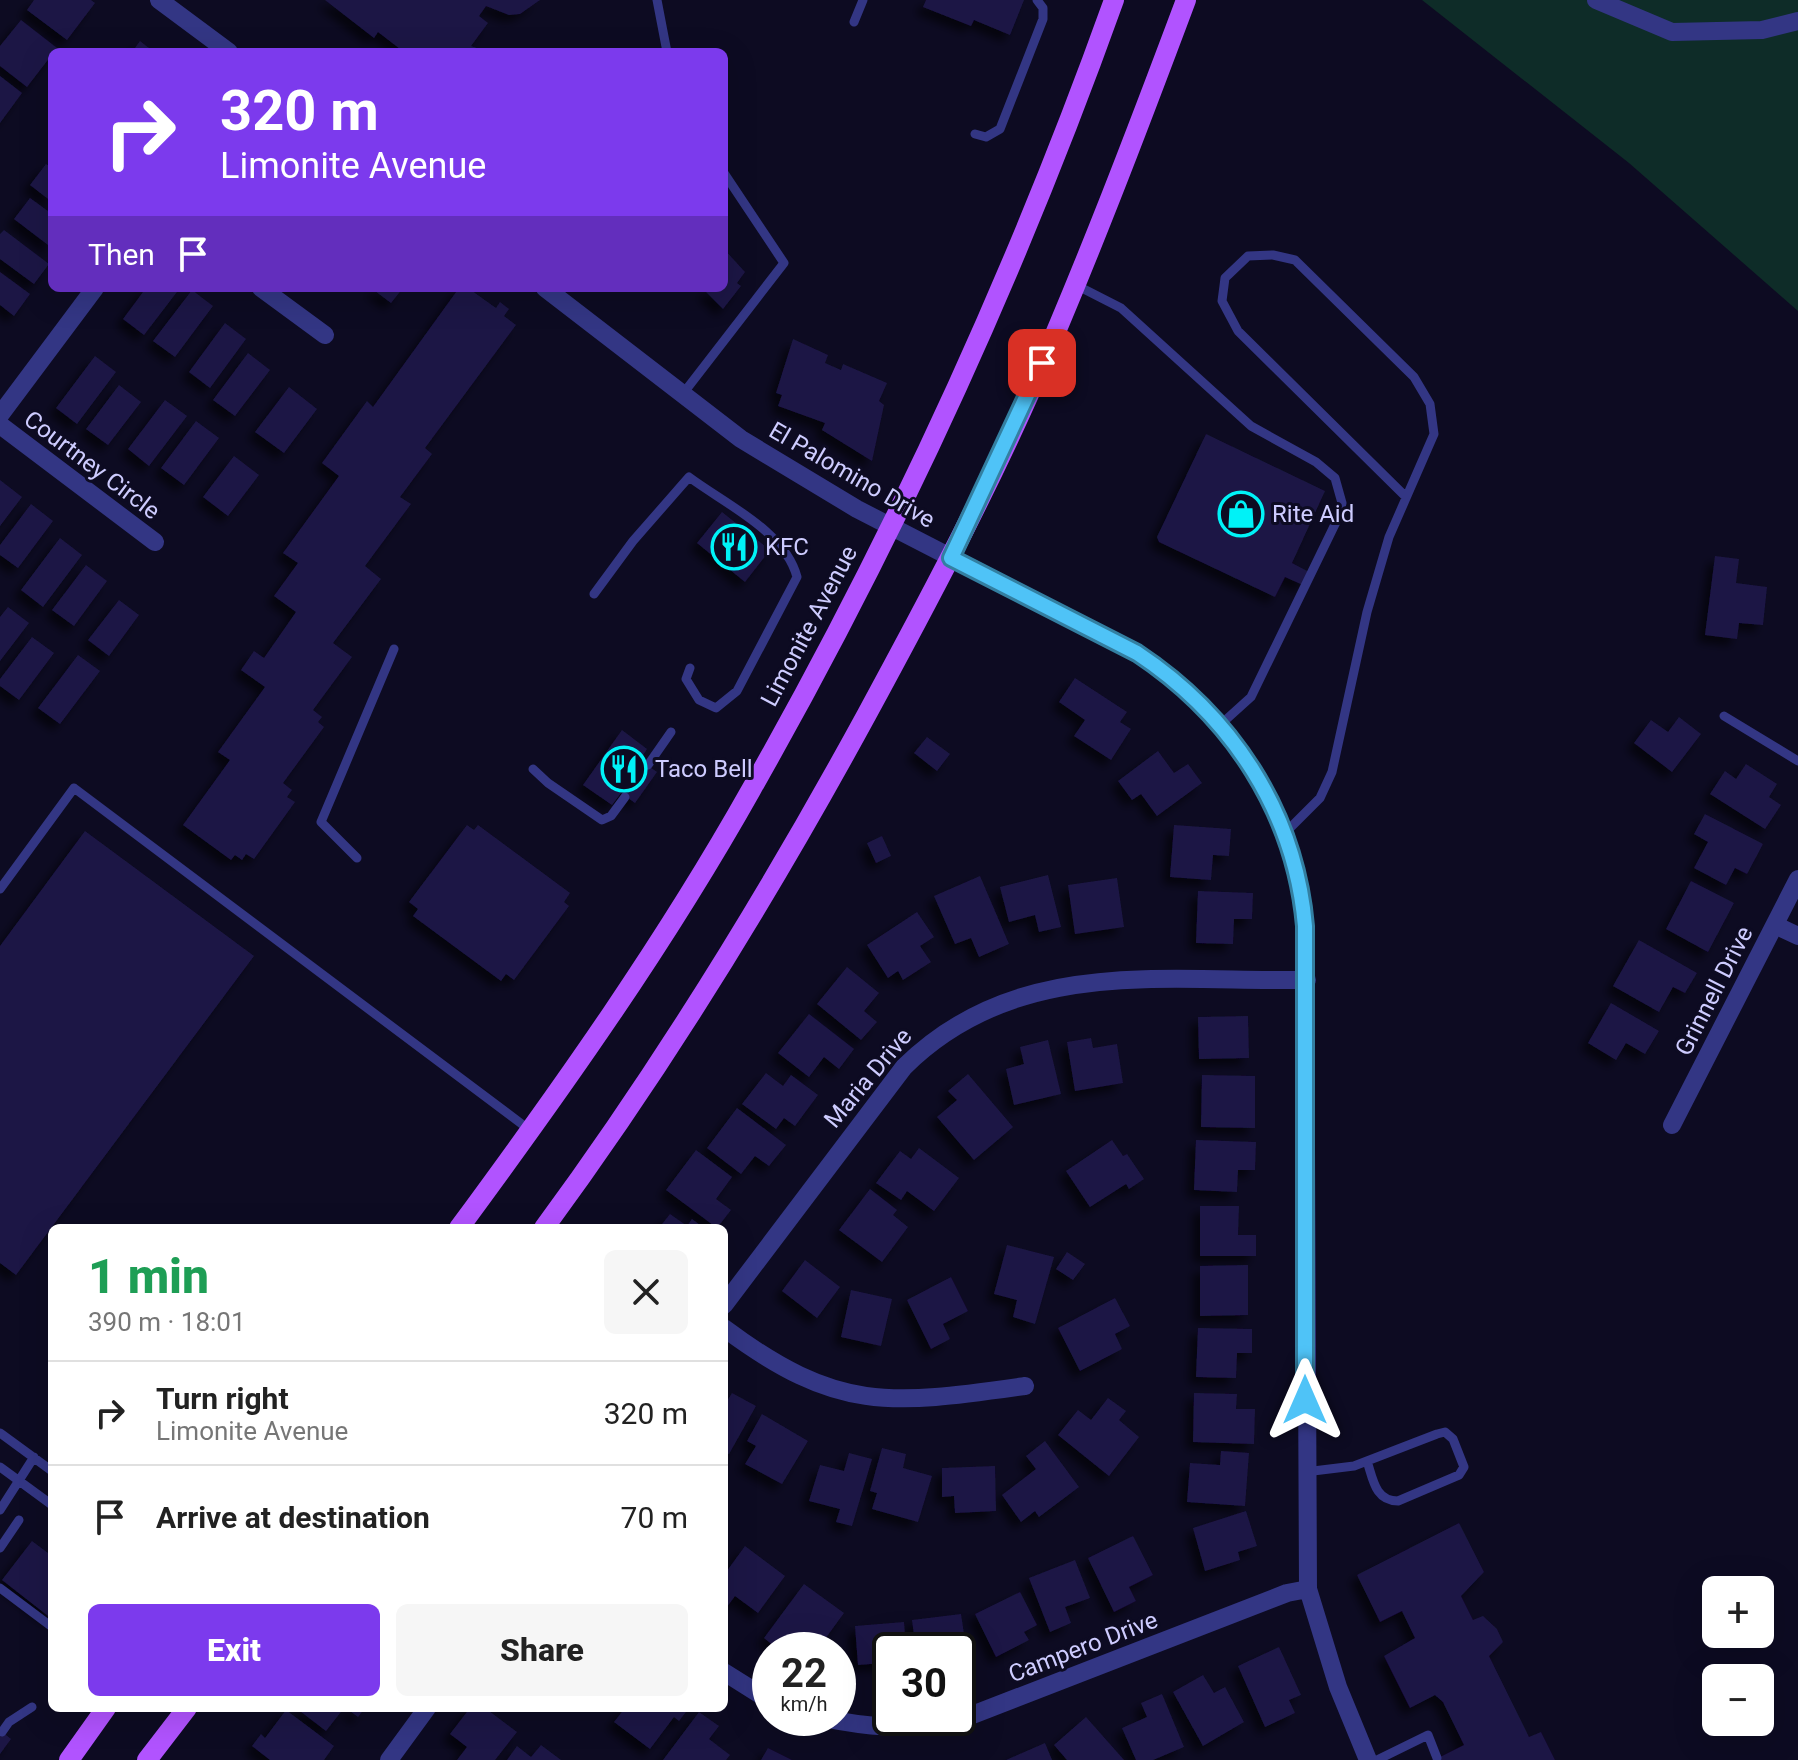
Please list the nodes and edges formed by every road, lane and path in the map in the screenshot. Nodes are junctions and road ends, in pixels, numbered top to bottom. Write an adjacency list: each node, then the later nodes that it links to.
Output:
1 (159, 0): 8 (street)
2 (657, 0): 12 (lane)
3 (863, 0): 10 (lane)
4 (1037, 0): 13 (lane)
5 (1114, 0): 24 (main road, Limonite Avenue)
6 (1596, 0): 9 (street)
7 (1183, 1): 15 (main road)
8 (180, 6): 11 (street)
9 (1798, 21)
10 (854, 22)
11 (225, 48)
12 (666, 48)
13 (975, 134)
14 (728, 179): 20 (lane)
15 (1074, 284): 26 (main road); 31 (lane)
16 (92, 292): 21 (street)
17 (266, 292): 19 (street)
18 (550, 292): 20 (street, El Palomino Drive)
19 (325, 335)
20 (682, 395): 24 (street, El Palomino Drive)
21 (0, 415)
22 (0, 425): 25 (street, Courtney Circle)
23 (1405, 496): 23 (lane); 37 (lane)
24 (892, 527): 26 (street, El Palomino Drive); 45 (main road, Limonite Avenue)
25 (155, 542)
26 (951, 558): 31 (street, El Palomino Drive); 47 (main road)
27 (594, 594): 29 (lane)
28 (394, 649): 38 (lane)
29 (690, 668)
30 (1724, 716): 33 (lane)
31 (1220, 725): 37 (street, El Palomino Drive)
32 (671, 732): 34 (lane)
33 (1798, 761)
34 (648, 765)
35 (533, 769): 36 (lane)
36 (625, 797)
37 (1285, 833): 43 (street, El Palomino Drive)
38 (357, 858)
39 (1798, 879): 41 (street, Grinnell Drive)
40 (0, 889): 45 (lane)
41 (1775, 925): 42 (street); 44 (street, Grinnell Drive)
42 (1798, 936)
43 (1307, 980): 48 (street, Maria Drive); 56 (street, El Palomino Drive)
44 (1672, 1125)
45 (531, 1131): 46 (main road, Limonite Avenue)
46 (462, 1224)
47 (547, 1224)
48 (728, 1300)
49 (728, 1331): 50 (street)
50 (1025, 1386)
51 (0, 1433): 52 (lane)
52 (34, 1457): 55 (lane); 57 (lane)
53 (1367, 1461): 53 (lane); 56 (lane)
54 (0, 1467): 57 (lane)
55 (48, 1468)
56 (1305, 1472): 63 (street, El Palomino Drive)
57 (19, 1481): 58 (lane); 59 (lane)
58 (48, 1502)
59 (0, 1510)
60 (19, 1520): 61 (lane)
61 (0, 1548)
62 (0, 1588): 64 (lane)
63 (1308, 1589): 71 (street, Campero Drive); 77 (street, El Palomino Drive)
64 (48, 1624)
65 (728, 1675): 66 (street)
66 (752, 1690)
67 (32, 1707): 72 (lane)
68 (103, 1712): 74 (main road)
69 (184, 1712): 75 (main road)
70 (424, 1712): 76 (street)
71 (856, 1725)
72 (2, 1732)
73 (1437, 1758): 78 (lane)
74 (69, 1760)
75 (147, 1760)
76 (389, 1760)
77 (1368, 1760)
78 (1377, 1760)

